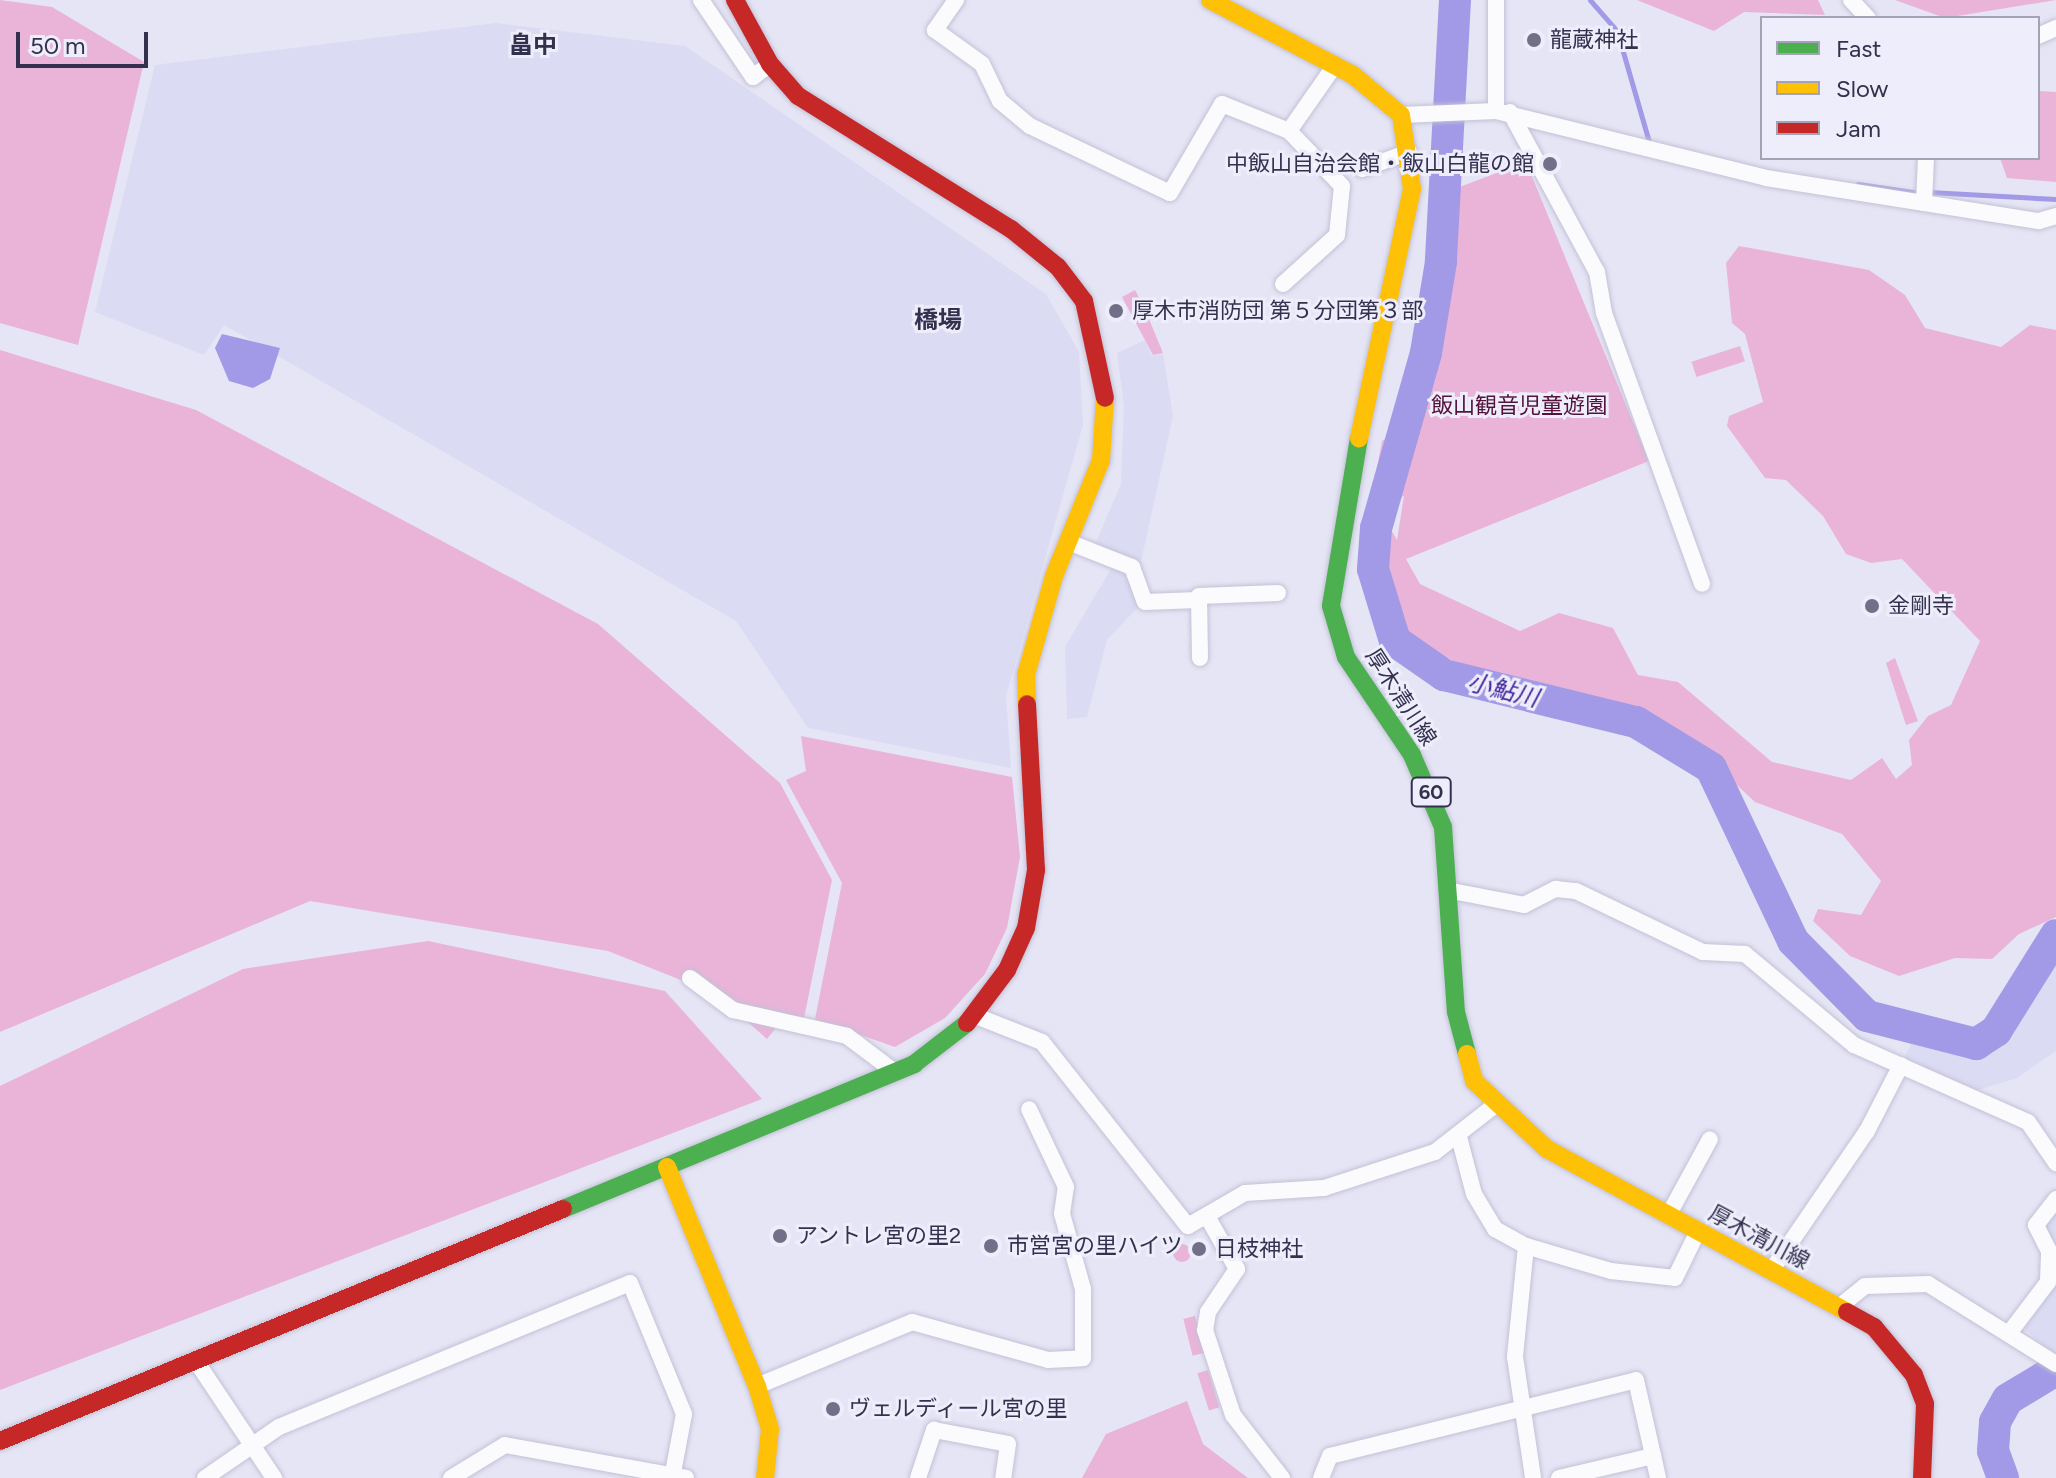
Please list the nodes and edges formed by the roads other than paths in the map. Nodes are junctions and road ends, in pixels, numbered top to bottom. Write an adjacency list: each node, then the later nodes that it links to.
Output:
1 (701, 0): 8 (street)
2 (735, 0): 8 (street)
3 (956, 0): 12 (street)
4 (1210, 0): 9 (street)
5 (1496, 0): 10 (street)
6 (1851, 0): 7 (street)
7 (1866, 16)
8 (770, 64): 21 (street)
9 (1335, 65): 11 (street); 12 (street)
10 (1496, 112): 11 (street); 16 (street); 22 (street)
11 (1401, 115): 13 (street, 厚木清川線 / 60)
12 (1289, 131): 20 (street)
13 (1409, 152): 15 (street); 26 (street, 厚木清川線 / 60)
14 (1926, 160): 16 (street)
15 (1362, 169)
16 (1924, 203): 18 (street)
17 (2056, 216): 18 (street)
18 (2039, 221): 19 (street)
19 (2056, 224)
20 (1283, 284)
21 (1071, 543): 24 (street); 28 (street)
22 (1702, 584)
23 (1278, 593): 24 (street)
24 (1198, 600): 25 (street)
25 (1200, 658)
26 (1452, 891): 29 (street); 31 (street, 厚木清川線 / 60)
27 (690, 978): 30 (street)
28 (976, 1016): 30 (street); 39 (street)
29 (1901, 1065): 35 (street); 42 (street)
30 (895, 1072): 36 (street)
31 (1494, 1106): 33 (street); 38 (street, 厚木清川線 / 60)
32 (1029, 1109): 47 (street)
33 (1459, 1137): 39 (street); 41 (street)
34 (1710, 1139): 38 (street)
35 (2056, 1163)
36 (667, 1167): 45 (street); 47 (street)
37 (2056, 1199): 44 (street)
38 (1669, 1214): 40 (street, 厚木清川線 / 60)
39 (1208, 1218): 59 (street)
40 (1698, 1231): 41 (street); 42 (street, 厚木清川線 / 60)
41 (1526, 1246): 48 (street)
42 (1771, 1271): 43 (street, 厚木清川線 / 60)
43 (1839, 1307): 44 (street); 64 (street, 厚木清川線 / 60)
44 (2012, 1333): 46 (street)
45 (196, 1361): 49 (street); 50 (street)
46 (2056, 1364)
47 (757, 1386): 56 (street)
48 (1521, 1408): 51 (street); 60 (street); 61 (street)
49 (0, 1441)
50 (251, 1446): 52 (street); 53 (street); 54 (street)
51 (1653, 1456): 62 (street); 63 (street)
52 (677, 1477): 55 (street)
53 (205, 1478)
54 (274, 1478)
55 (451, 1478)
56 (765, 1478)
57 (918, 1478): 58 (street)
58 (1003, 1478)
59 (1282, 1478)
60 (1321, 1478)
61 (1533, 1478)
62 (1559, 1478)
63 (1658, 1478)
64 (1922, 1478)

